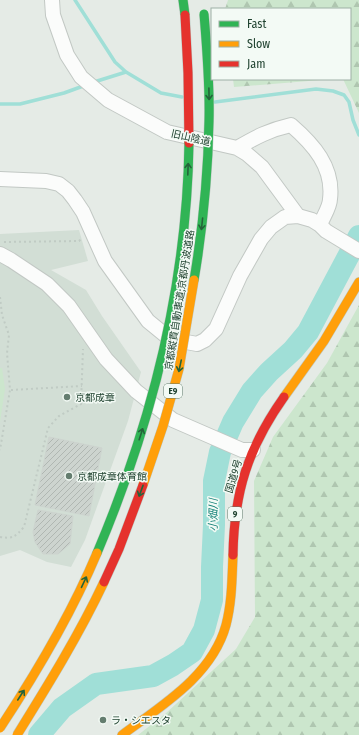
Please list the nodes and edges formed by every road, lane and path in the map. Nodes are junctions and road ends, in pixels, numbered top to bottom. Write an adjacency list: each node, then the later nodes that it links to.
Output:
1 (52, 0): 4 (street, 旧山陰道)
2 (183, 0): 20 (highway, 京都縦貫自動車道;京都丹波道路 / E9, one-way to 2, bridge)
3 (204, 10): 21 (highway, 京都縦貫自動車道;京都丹波道路 / E9, one-way to 21, bridge)
4 (237, 148): 6 (street, 旧山陰道); 7 (street)
5 (0, 179): 8 (street)
6 (298, 216): 7 (street); 8 (street)
7 (320, 225): 10 (street)
8 (91, 231): 9 (path)
9 (0, 243)
10 (359, 251)
11 (0, 254): 18 (street)
12 (359, 282): 18 (highway, 国道9号 / 9)
13 (0, 297): 16 (path)
14 (83, 349): 15 (path)
15 (82, 386): 16 (path); 19 (path)
16 (10, 390): 17 (path)
17 (0, 450)
18 (248, 450): 22 (highway, 国道9号 / 9)
19 (0, 537)
20 (0, 728)
21 (17, 735)
22 (122, 735)

